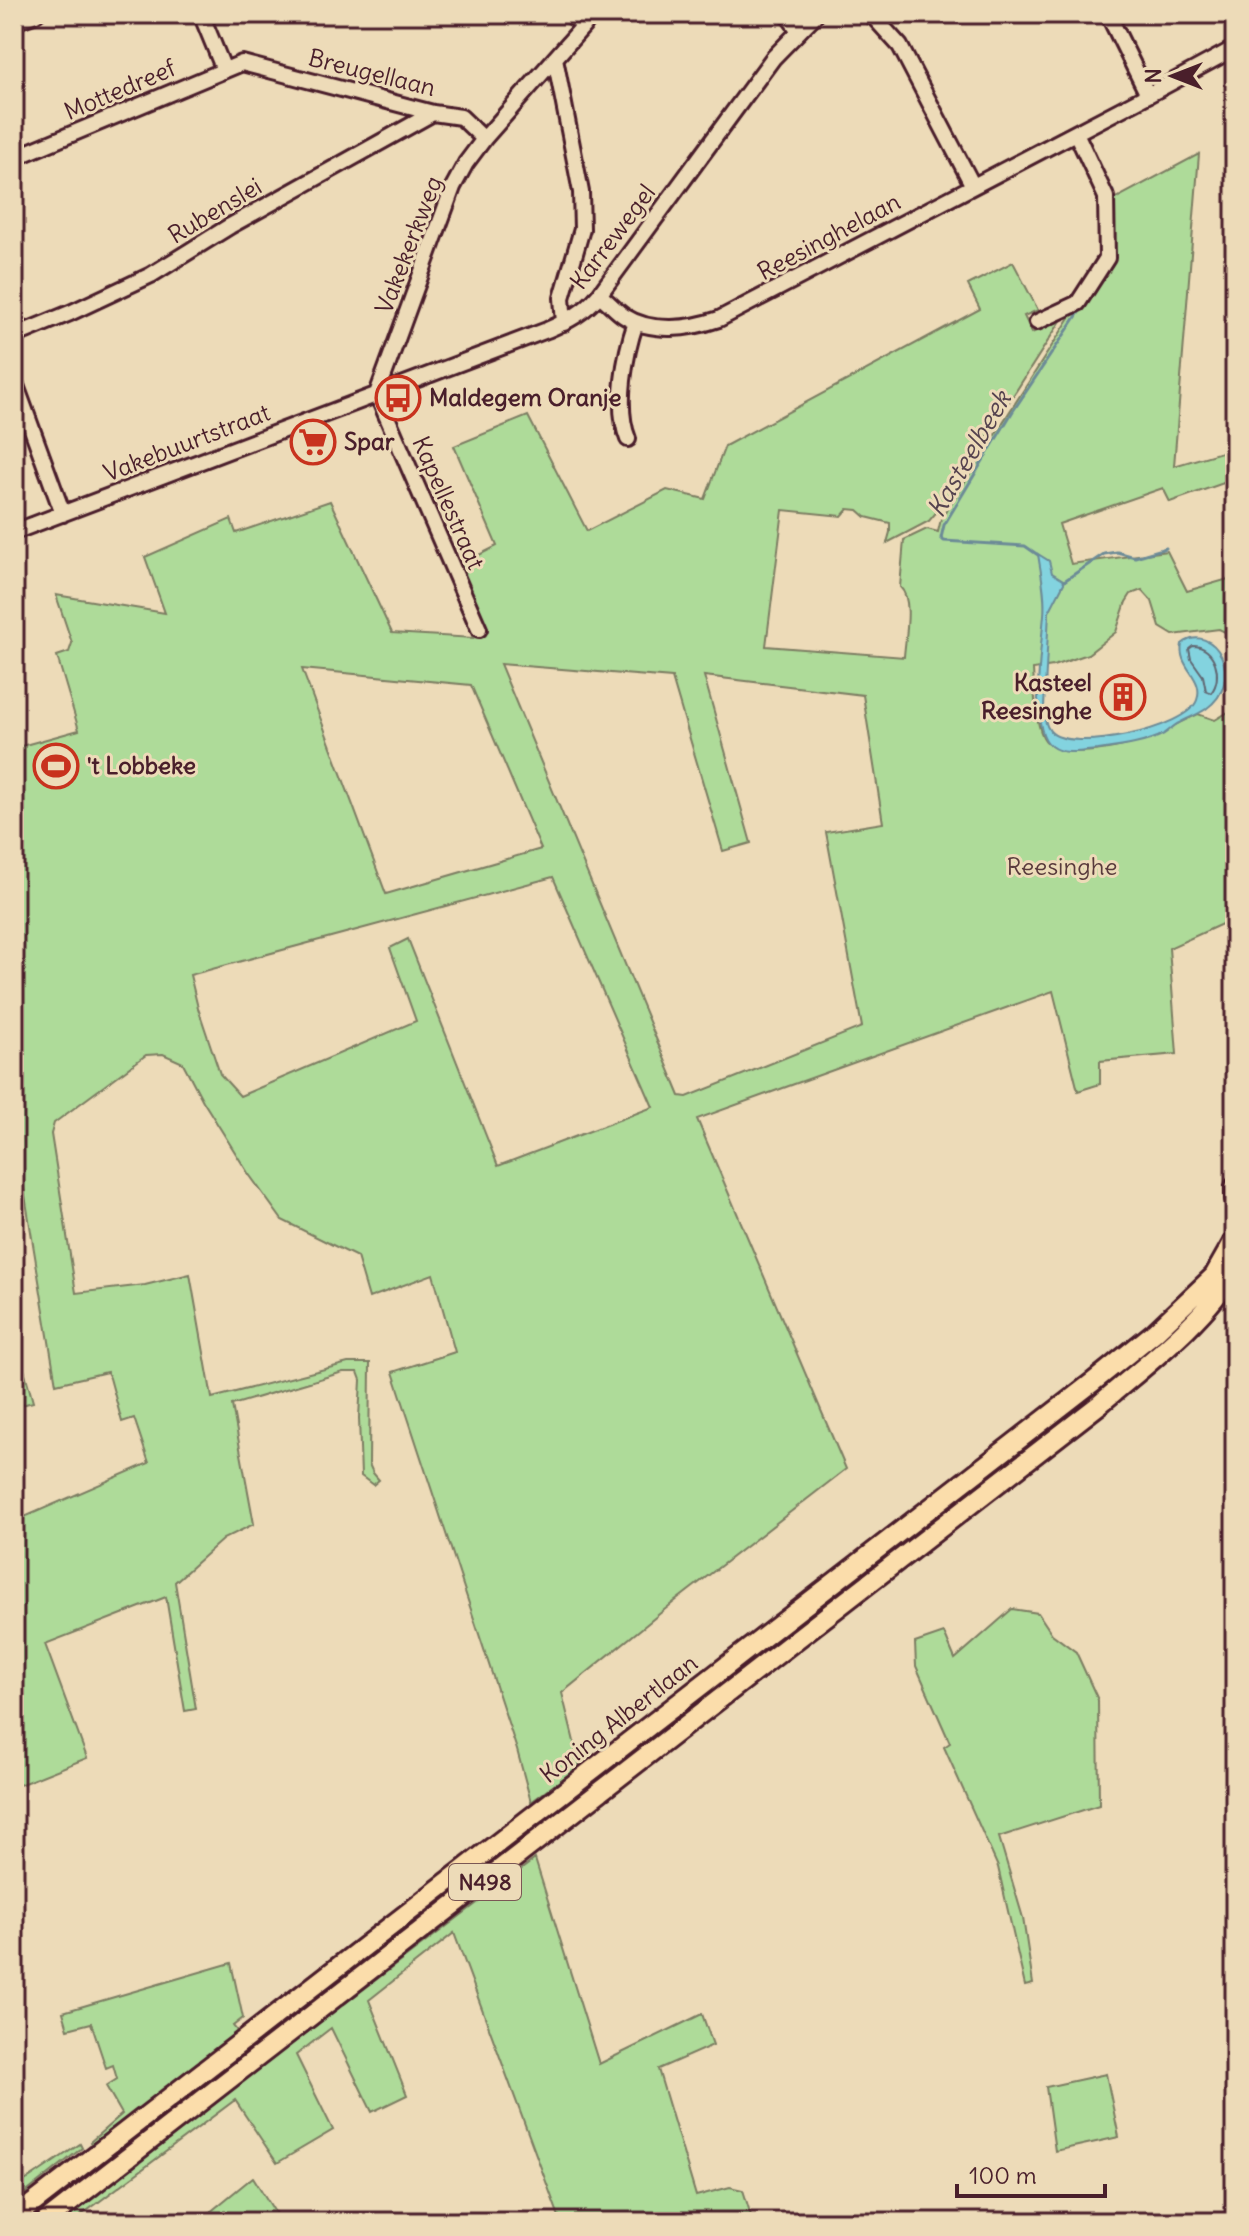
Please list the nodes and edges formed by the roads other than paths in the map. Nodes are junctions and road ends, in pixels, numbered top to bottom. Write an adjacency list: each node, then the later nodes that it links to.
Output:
1 (36, 14): 9 (street)
2 (201, 14): 14 (street)
3 (569, 14): 8 (street)
4 (787, 14): 10 (street)
5 (816, 14): 10 (street, Karrewegel)
6 (871, 14): 20 (street)
7 (1108, 14): 15 (street)
8 (589, 19): 12 (street, Vakekerkweg)
9 (14, 22)
10 (799, 31): 21 (street, Karrewegel)
11 (1235, 48): 15 (street, Reesinghelaan)
12 (555, 58): 18 (street, Vakekerkweg); 24 (street)
13 (242, 63): 14 (street, Mottedreef); 16 (street, Breugellaan)
14 (224, 70): 19 (street, Mottedreef)
15 (1148, 95): 17 (street, Reesinghelaan)
16 (433, 113): 18 (street, Breugellaan); 25 (street, Rubenslei)
17 (1076, 133): 20 (street, Reesinghelaan); 23 (street)
18 (484, 139): 27 (street, Vakekerkweg)
19 (14, 158)
20 (973, 186): 22 (street, Reesinghelaan)
21 (599, 295): 22 (street, Reesinghelaan); 24 (street, Karrewegel)
22 (636, 322): 28 (street)
23 (1037, 322)
24 (564, 323): 27 (street, Karrewegel)
25 (14, 336)
26 (14, 380): 29 (street)
27 (377, 394): 29 (street, Vakebuurtstraat); 31 (street, Kapellestraat)
28 (642, 431)
29 (63, 514): 30 (street, Vakebuurtstraat)
30 (14, 532)
31 (479, 629)
32 (1235, 1187): 33 (main road)
33 (1235, 1199)
34 (1235, 1239): 36 (main road, Koning Albertlaan / N498)
35 (1235, 1269): 37 (main road, Koning Albertlaan / N498)
36 (14, 2218)
37 (45, 2222)

